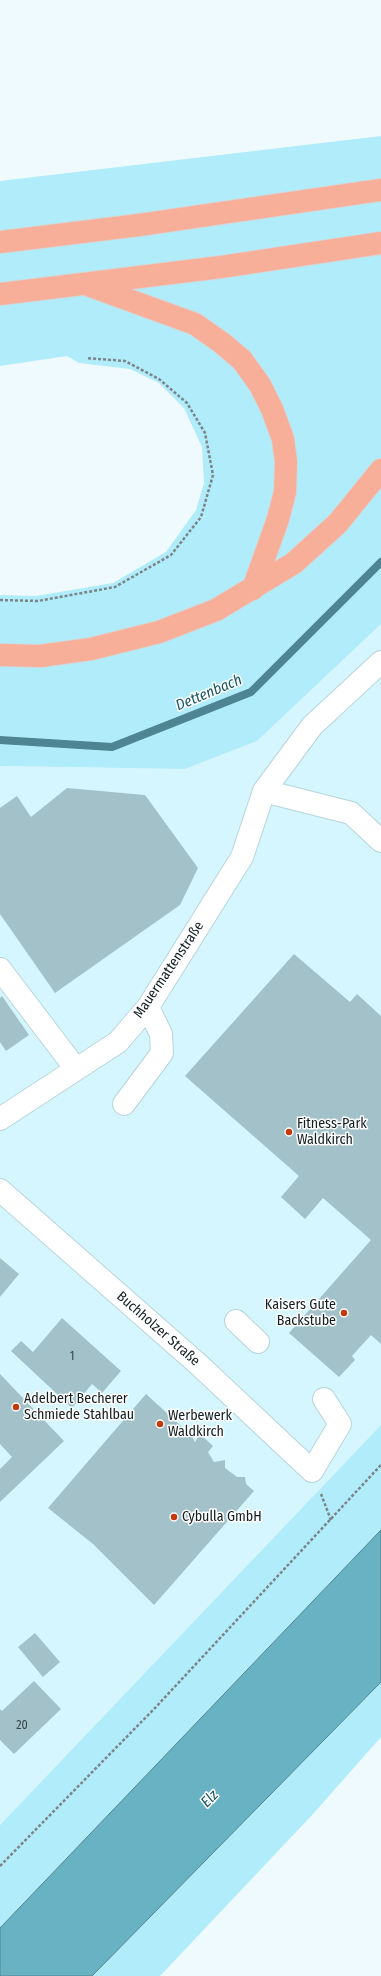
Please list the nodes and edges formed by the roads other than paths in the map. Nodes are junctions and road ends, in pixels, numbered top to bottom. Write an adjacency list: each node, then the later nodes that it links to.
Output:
1 (381, 190): 2 (highway)
2 (0, 242)
3 (381, 243): 4 (highway)
4 (85, 284): 5 (highway); 7 (highway)
5 (0, 294)
6 (381, 470): 7 (highway)
7 (252, 590): 8 (highway)
8 (0, 655)
9 (381, 662): 10 (street, Mauermattenstraße)
10 (264, 791): 11 (street); 13 (street, Mauermattenstraße)
11 (381, 841)
12 (0, 969): 14 (street)
13 (148, 1007): 14 (street, Mauermattenstraße); 15 (street)
14 (76, 1069): 16 (street, Mauermattenstraße)
15 (124, 1104)
16 (0, 1119)
17 (0, 1190): 20 (street, Buchholzer Straße)
18 (236, 1321): 19 (street)
19 (258, 1342)
20 (324, 1399)

